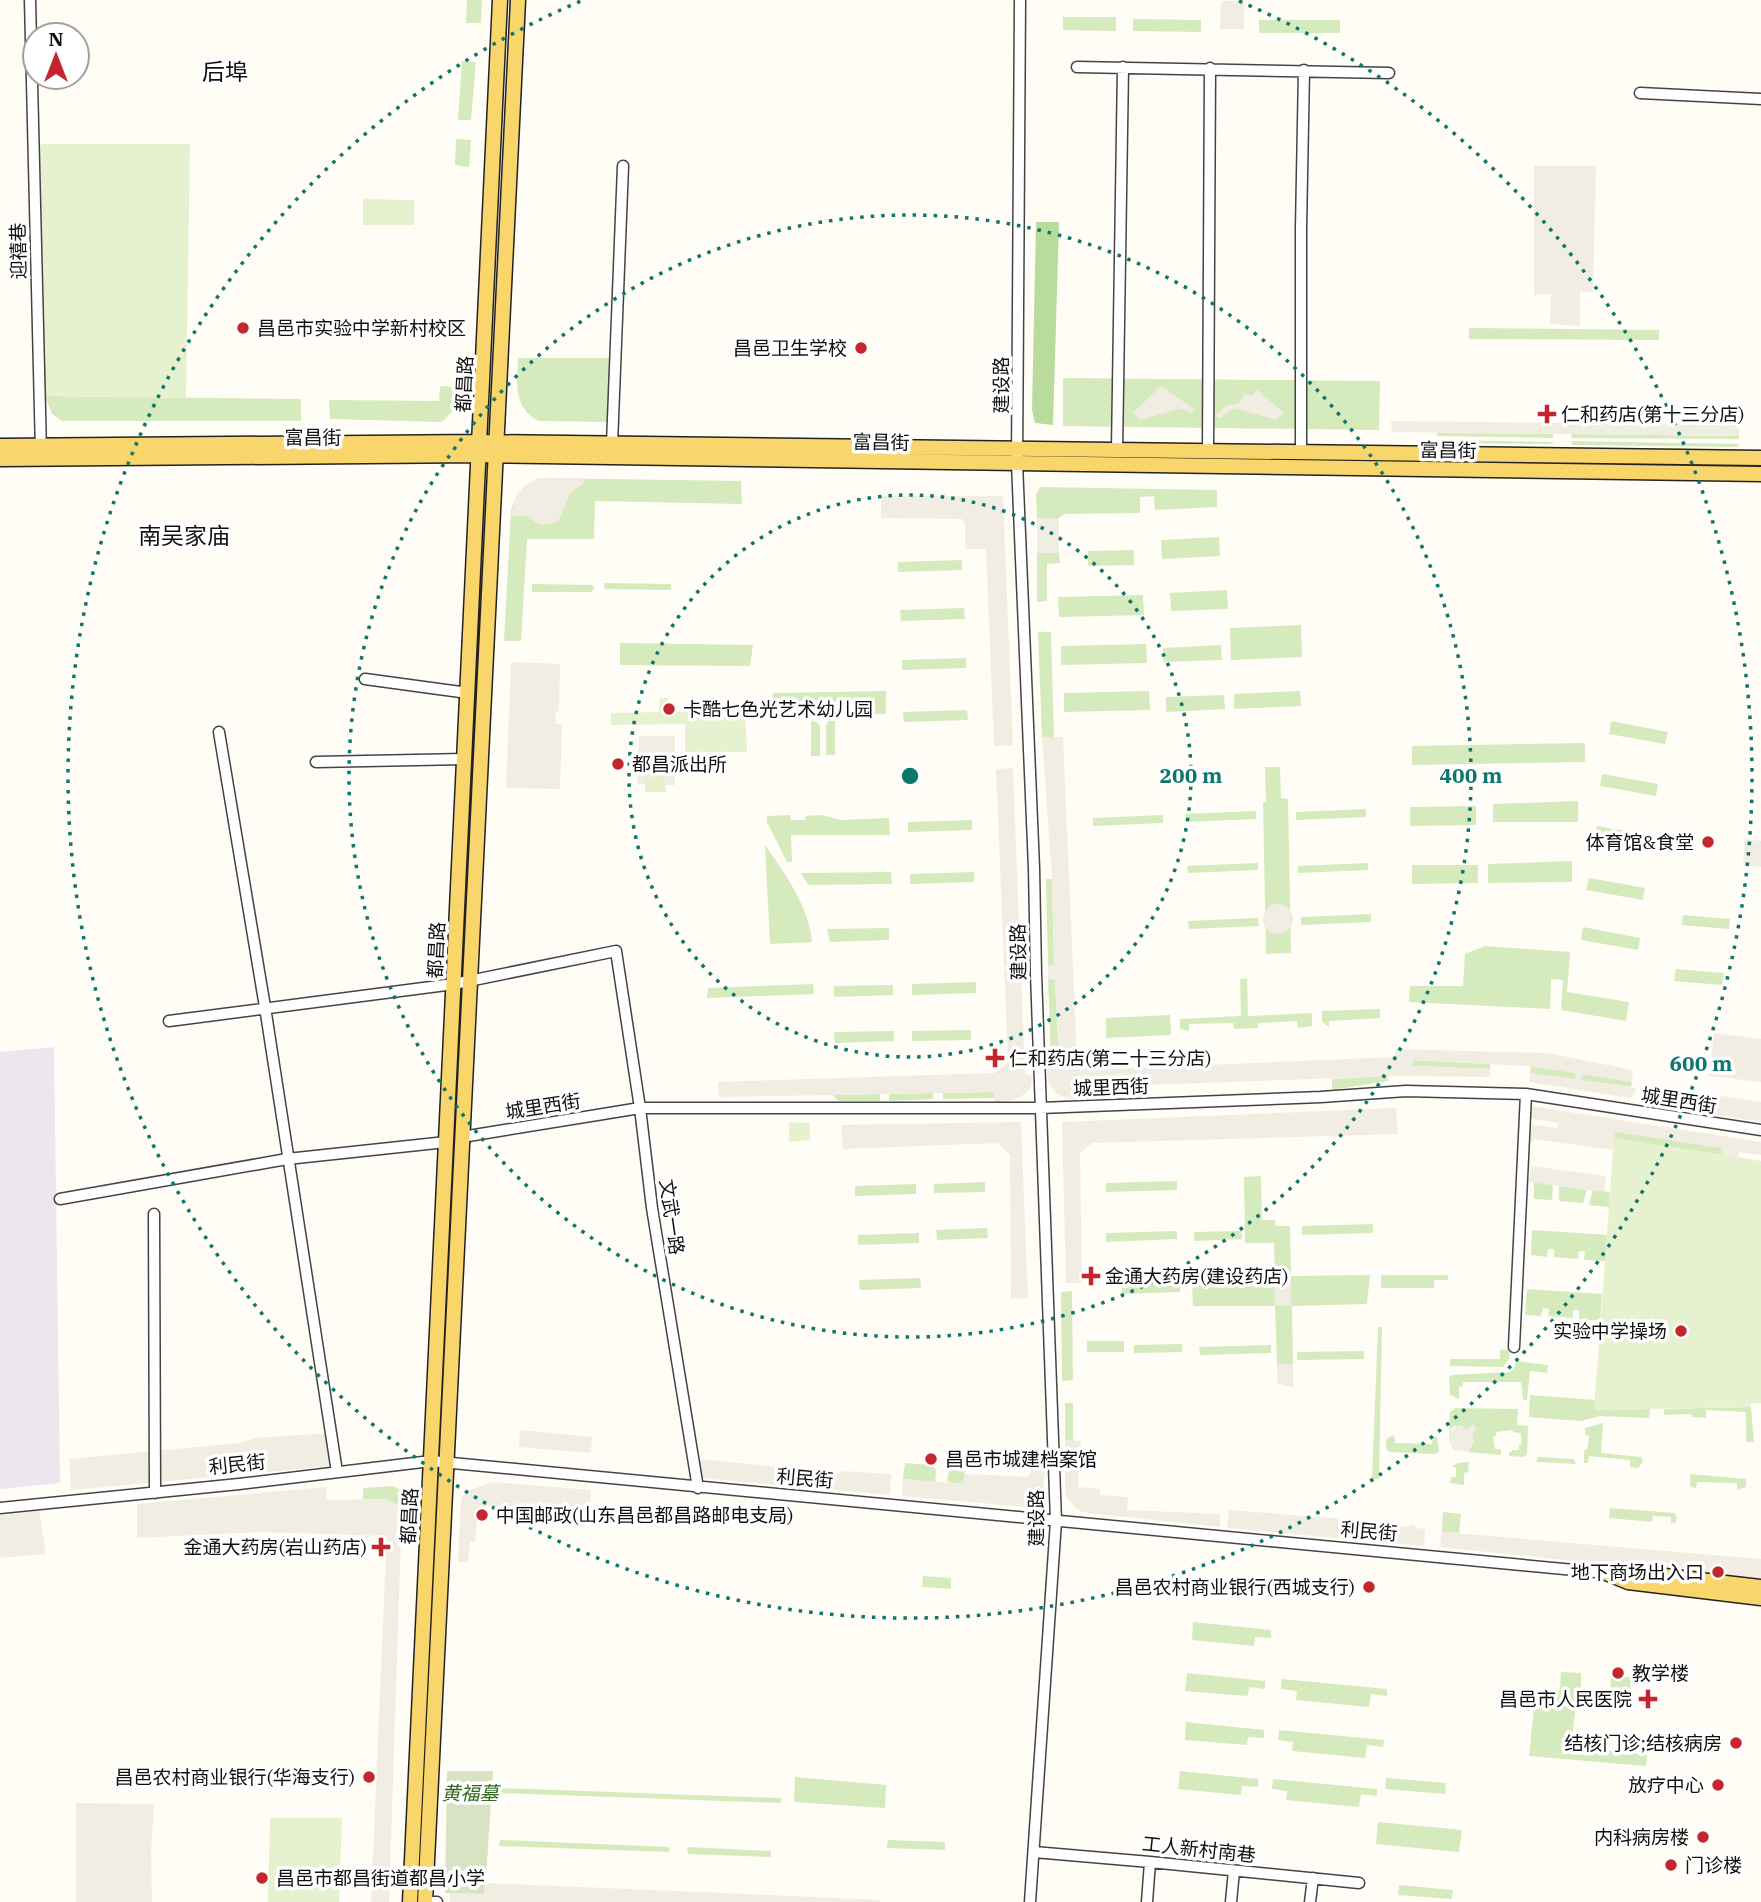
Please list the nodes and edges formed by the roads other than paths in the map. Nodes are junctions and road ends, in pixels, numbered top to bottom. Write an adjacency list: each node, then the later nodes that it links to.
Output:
1 (30, 0): 19 (street, 迎禧巷)
2 (500, 0): 15 (main road, 都昌路)
3 (518, 0): 16 (main road, 都昌路)
4 (1020, 0): 21 (street, 建设路)
5 (1077, 67): 6 (street)
6 (1123, 67): 7 (street); 17 (street)
7 (1210, 68): 8 (street); 18 (street)
8 (1304, 70): 9 (street); 20 (street)
9 (1389, 73)
10 (1640, 93): 11 (street)
11 (1761, 99)
12 (623, 166): 13 (street)
13 (612, 444): 16 (main road, 富昌街); 21 (main road, 富昌街)
14 (0, 446): 19 (main road, 富昌街)
15 (480, 449): 16 (main road, 富昌街); 19 (main road, 富昌街); 26 (main road, 都昌路)
16 (497, 449): 21 (main road, 富昌街); 30 (main road, 都昌路)
17 (1117, 450): 18 (main road, 富昌街); 21 (main road, 富昌街)
18 (1208, 451): 20 (main road, 富昌街)
19 (41, 452): 22 (main road, 富昌街)
20 (1301, 453): 23 (main road, 富昌街)
21 (1017, 456): 24 (main road, 富昌街); 36 (street, 建设路)
22 (0, 458)
23 (1761, 458)
24 (1761, 474)
25 (365, 679): 26 (street)
26 (468, 693): 28 (main road, 都昌路)
27 (219, 732): 32 (street)
28 (465, 758): 29 (street); 31 (main road, 都昌路)
29 (316, 762)
30 (470, 980): 31 (street); 35 (street, 文武一路); 38 (main road, 都昌路)
31 (454, 984): 32 (street); 39 (main road, 都昌路)
32 (265, 1007): 33 (street); 40 (street)
33 (169, 1021)
34 (1526, 1094): 36 (street, 城里西街); 37 (street, 城里西街); 43 (street)
35 (640, 1108): 36 (street, 城里西街); 38 (street, 城里西街); 46 (street, 文武一路)
36 (1040, 1108): 49 (street, 建设路)
37 (1761, 1130)
38 (461, 1137): 44 (main road, 都昌路)
39 (446, 1142): 40 (street); 44 (main road, 都昌路)
40 (287, 1158): 41 (street); 45 (street)
41 (60, 1199)
42 (154, 1214): 47 (street)
43 (1514, 1347)
44 (438, 1461): 45 (street, 利民街); 46 (street, 利民街); 58 (main road, 都昌路); 59 (main road, 都昌路)
45 (337, 1472): 47 (street, 利民街)
46 (698, 1488): 49 (street, 利民街)
47 (155, 1493): 48 (street, 利民街)
48 (0, 1508)
49 (1055, 1521): 50 (street, 利民街); 53 (street, 建设路)
50 (1606, 1573): 51 (main road, 利民街); 52 (main road, 利民街)
51 (1761, 1587)
52 (1761, 1598)
53 (1034, 1852): 54 (street, 工人新村南巷); 61 (street, 建设路)
54 (1150, 1862): 55 (street, 工人新村南巷); 62 (street)
55 (1234, 1871): 56 (street, 工人新村南巷); 63 (street)
56 (1312, 1878): 57 (street, 工人新村南巷); 64 (street)
57 (1359, 1883)
58 (410, 1902)
59 (425, 1902): 60 (street)
60 (437, 1902)
61 (1030, 1902)
62 (1147, 1902)
63 (1231, 1902)
64 (1310, 1902)

